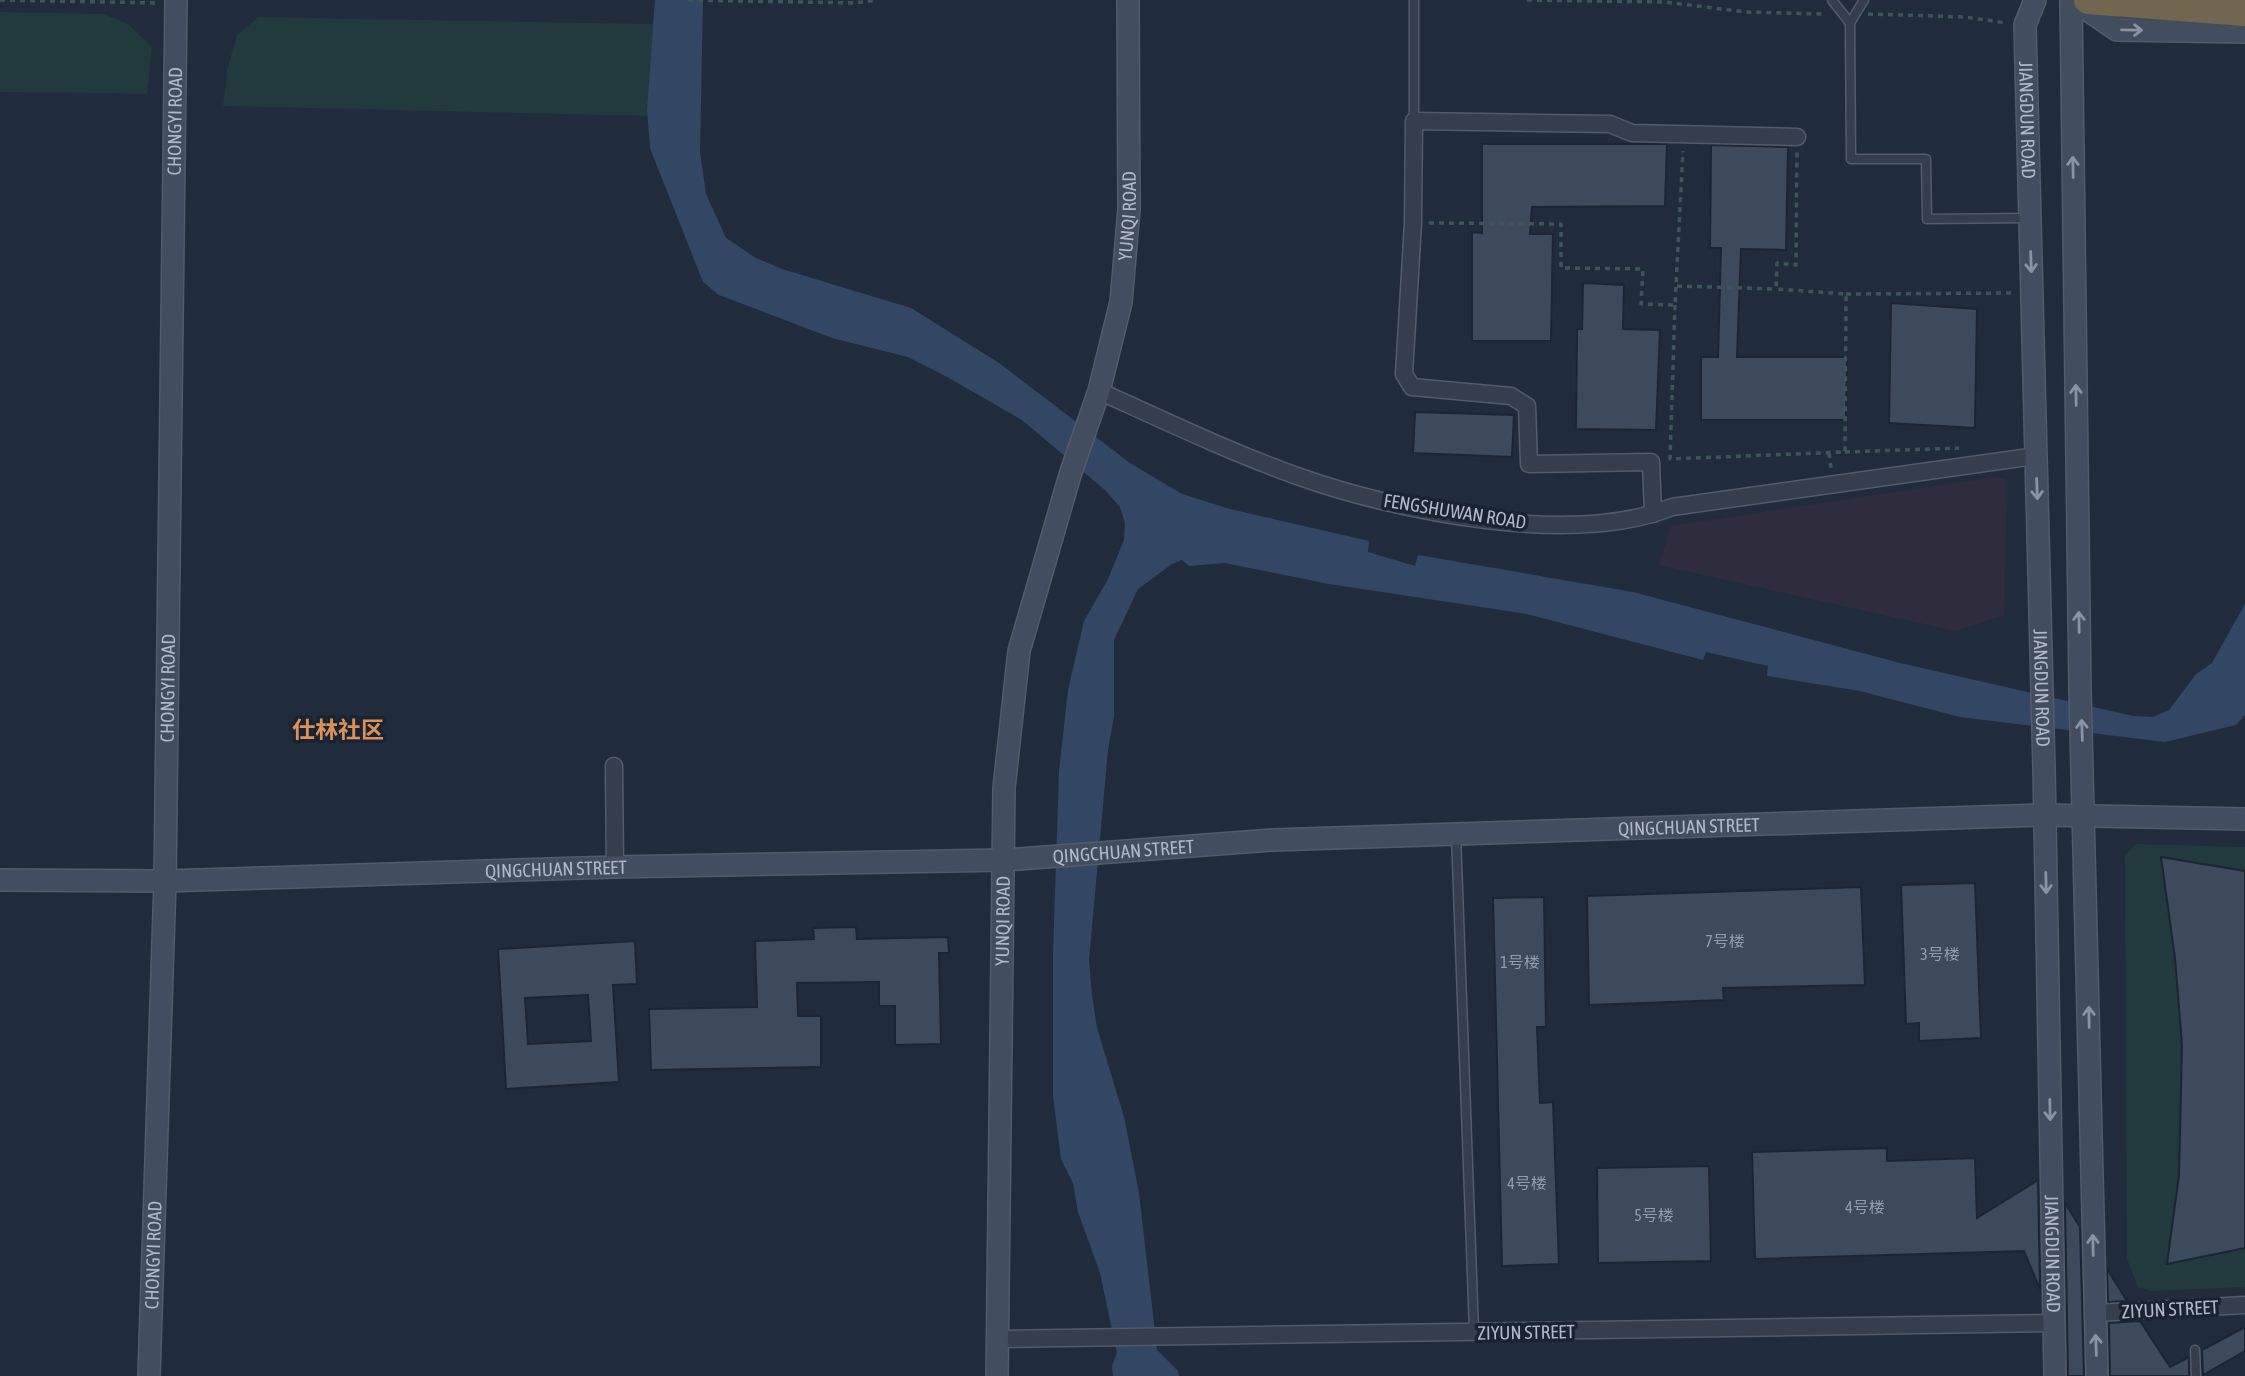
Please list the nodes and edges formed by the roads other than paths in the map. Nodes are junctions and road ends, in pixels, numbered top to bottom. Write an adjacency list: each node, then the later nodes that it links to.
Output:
1 (1414, 0): 12 (lane)
2 (1832, 0): 10 (lane)
3 (1864, 0): 10 (lane)
4 (2035, 0): 14 (street, JIANGDUN ROAD)
5 (2072, 0): 11 (street, one-way to 11); 20 (street, JIANGDUN ROAD, one-way to 5)
6 (2088, 0): 9 (highway)
7 (1130, 1): 15 (street, YUNQI ROAD)
8 (176, 2): 26 (street, CHONGYI ROAD)
9 (2245, 12)
10 (1850, 23): 14 (lane)
11 (2245, 32)
12 (1413, 121): 13 (street); 17 (street)
13 (1797, 137)
14 (2029, 218): 16 (street, JIANGDUN ROAD, one-way to 16)
15 (1099, 391): 17 (street, FENGSHUWAN ROAD); 23 (street, YUNQI ROAD)
16 (2036, 456): 17 (street, FENGSHUWAN ROAD); 19 (street, JIANGDUN ROAD, one-way to 19)
17 (1653, 514)
18 (614, 766): 24 (street)
19 (2044, 815): 20 (street, QINGCHUAN STREET); 22 (street, QINGCHUAN STREET); 29 (street, JIANGDUN ROAD, one-way to 29)
20 (2084, 815): 21 (street, QINGCHUAN STREET); 28 (street, JIANGDUN ROAD, one-way to 20)
21 (2245, 819)
22 (1456, 834): 23 (street, QINGCHUAN STREET); 30 (lane)
23 (1005, 860): 24 (street, QINGCHUAN STREET); 31 (street, YUNQI ROAD)
24 (615, 867): 26 (street, QINGCHUAN STREET)
25 (0, 880): 26 (street, QINGCHUAN STREET)
26 (165, 881): 33 (street, CHONGYI ROAD)
27 (2245, 1305): 28 (street, ZIYUN STREET)
28 (2095, 1313): 36 (street, JIANGDUN ROAD, one-way to 28)
29 (2055, 1322): 30 (street, ZIYUN STREET); 35 (street, JIANGDUN ROAD)
30 (1474, 1333): 31 (street, ZIYUN STREET)
31 (998, 1339): 34 (street, YUNQI ROAD)
32 (2195, 1350): 37 (lane)
33 (149, 1376)
34 (997, 1376)
35 (2055, 1376)
36 (2097, 1376)
37 (2196, 1376)

